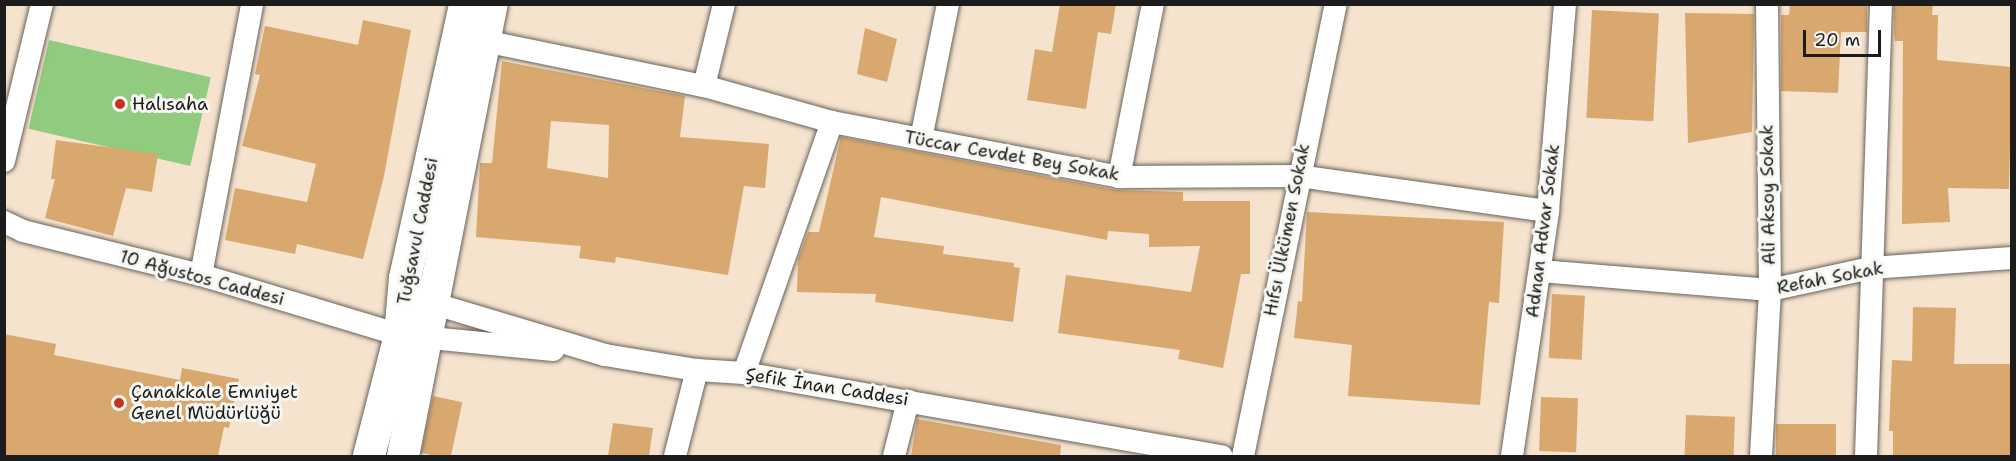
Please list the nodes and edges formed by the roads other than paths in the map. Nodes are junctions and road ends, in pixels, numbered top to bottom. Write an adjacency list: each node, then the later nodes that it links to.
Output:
1 (42, 4): 16 (street)
2 (252, 4): 24 (street)
3 (465, 4): 27 (main road, Tuğsavul Caddesi)
4 (492, 4): 12 (main road)
5 (724, 4): 13 (street)
6 (948, 4): 15 (street)
7 (1154, 4): 18 (street)
8 (1336, 4): 17 (street, Hıfsı Ülkümen Sokak)
9 (1565, 4): 19 (street, Adnan Advar Sokak)
10 (1767, 4): 25 (street, Ali Aksoy Sokak)
11 (1881, 4): 22 (street)
12 (484, 41): 13 (street, Tüccar Cevdet Bey Sokak); 26 (main road)
13 (704, 87): 14 (street, Tüccar Cevdet Bey Sokak)
14 (832, 122): 15 (street, Tüccar Cevdet Bey Sokak); 30 (street)
15 (921, 139): 18 (street, Tüccar Cevdet Bey Sokak)
16 (4, 161)
17 (1298, 176): 18 (street, Tüccar Cevdet Bey Sokak); 19 (street, Tüccar Cevdet Bey Sokak); 38 (street, Hıfsı Ülkümen Sokak)
18 (1119, 177)
19 (1548, 211): 23 (street, Adnan Advar Sokak)
20 (4, 222): 24 (street, 10 Ağustos Caddesi)
21 (2012, 258): 22 (street, Refah Sokak)
22 (1871, 268): 25 (street, Refah Sokak); 41 (street)
23 (1540, 271): 25 (street, Refah Sokak); 39 (street, Adnan Advar Sokak)
24 (201, 275): 27 (street, 10 Ağustos Caddesi)
25 (1770, 290): 40 (street, Ali Aksoy Sokak)
26 (435, 304): 27 (main road); 28 (street, Şefik İnan Caddesi)
27 (414, 336): 28 (street, 10 Ağustos Caddesi); 33 (main road, Tuğsavul Caddesi); 34 (main road)
28 (605, 355): 29 (street, Şefik İnan Caddesi)
29 (697, 370): 30 (street, Şefik İnan Caddesi); 35 (street)
30 (744, 373): 31 (street, Şefik İnan Caddesi)
31 (908, 401): 32 (street, Şefik İnan Caddesi); 36 (street)
32 (1136, 449): 37 (street, Şefik İnan Caddesi)
33 (369, 456)
34 (403, 456)
35 (675, 456)
36 (894, 456)
37 (1222, 456)
38 (1243, 456)
39 (1512, 456)
40 (1761, 456)
41 (1866, 456)

